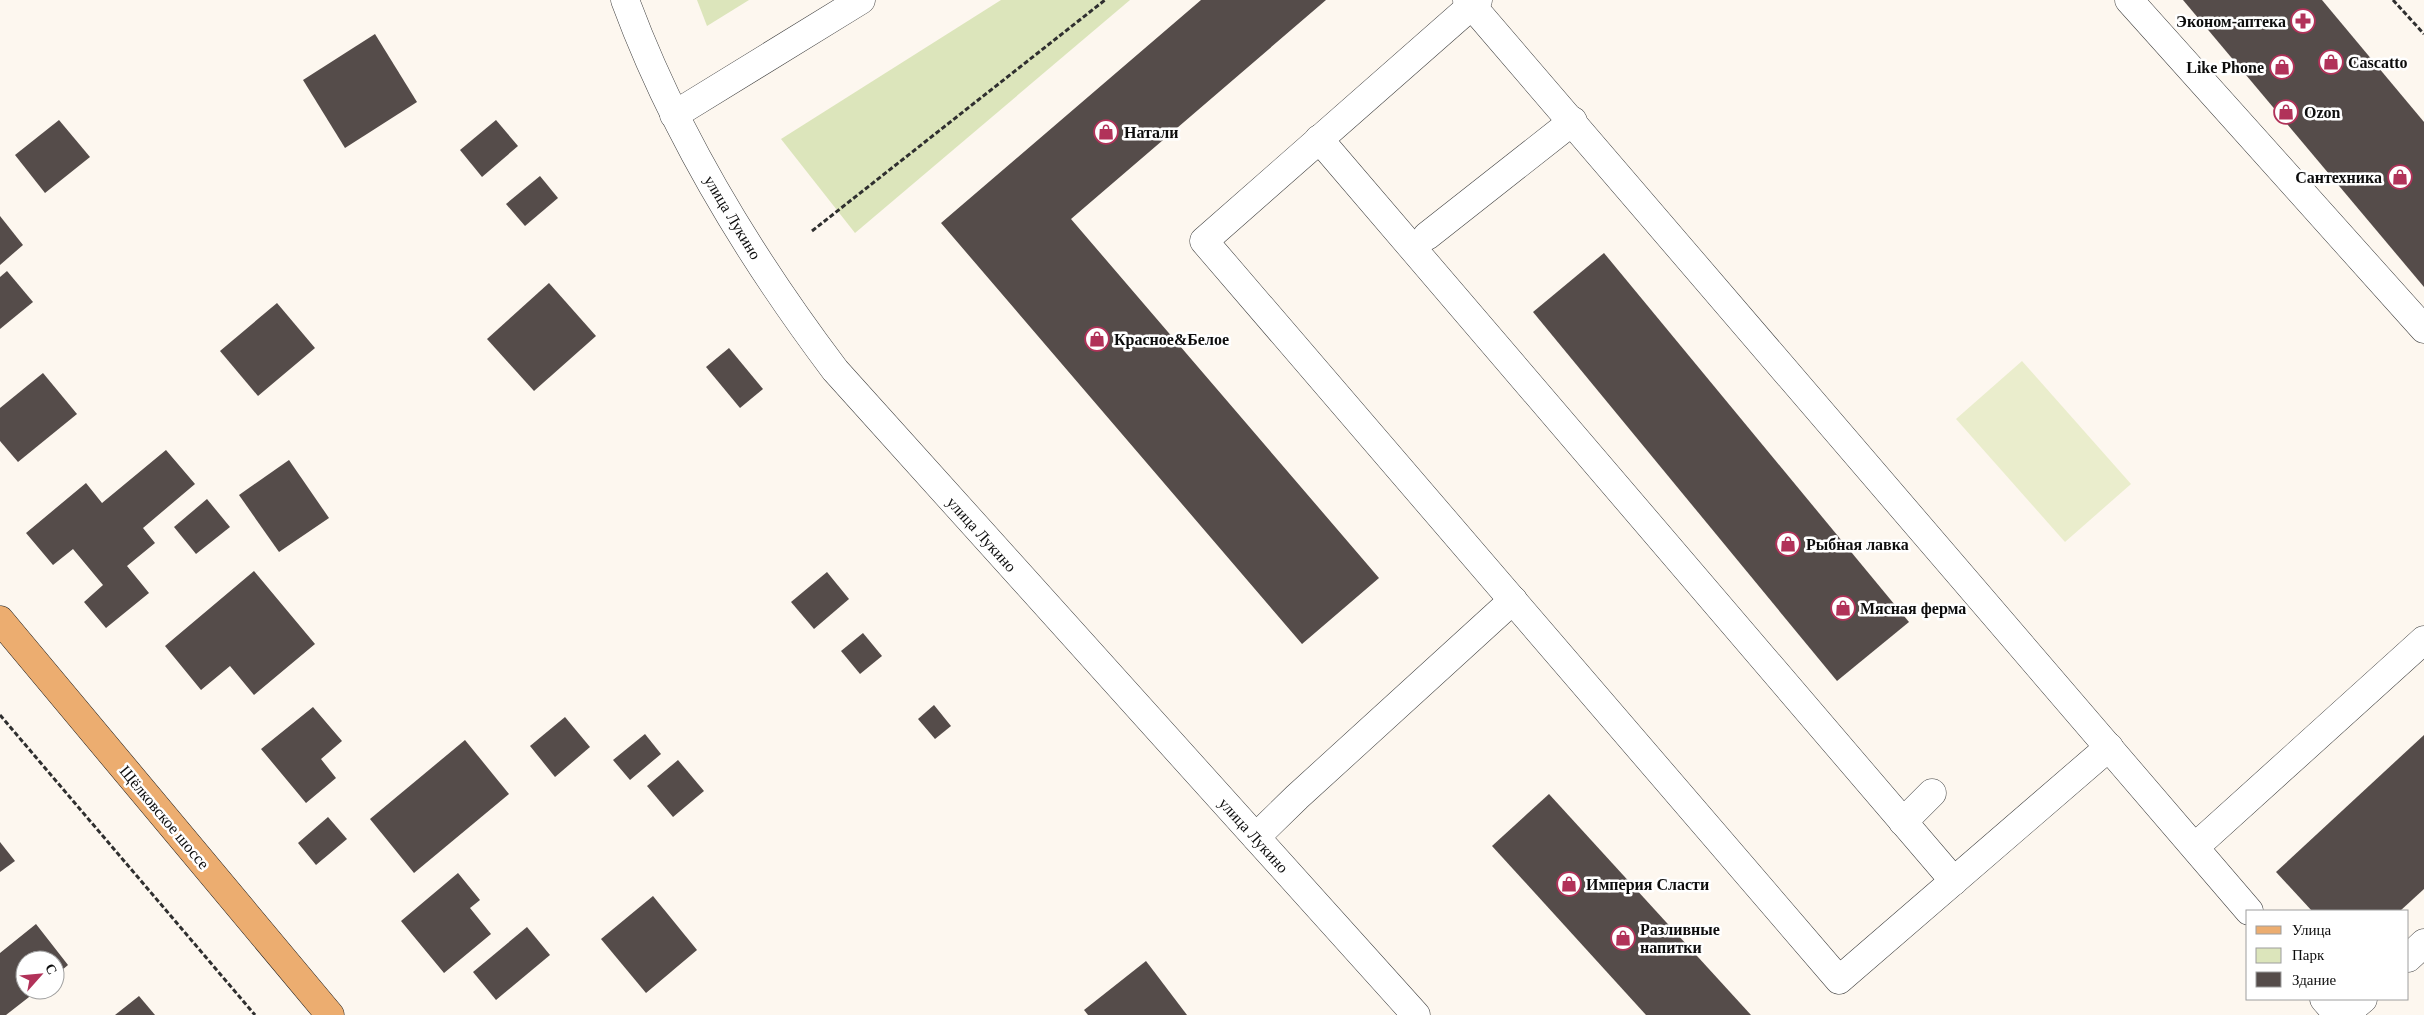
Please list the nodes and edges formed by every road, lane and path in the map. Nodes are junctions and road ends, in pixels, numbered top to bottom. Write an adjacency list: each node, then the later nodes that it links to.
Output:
1 (625, 0): 8 (street, улица Лукино)
2 (862, 0): 8 (street)
3 (1104, 0): 11 (path)
4 (2130, 0): 13 (street)
5 (2393, 0): 7 (path)
6 (1473, 1): 9 (street); 10 (street)
7 (2424, 34)
8 (674, 115): 21 (street, улица Лукино)
9 (1573, 121): 12 (street); 18 (street)
10 (1319, 139): 14 (street); 20 (street)
11 (812, 231)
12 (1427, 236)
13 (2424, 329)
14 (1514, 600): 21 (street); 23 (street)
15 (0, 620): 30 (main road, Щёлковское шоссе)
16 (2424, 640): 22 (street)
17 (0, 715): 29 (path)
18 (2109, 747): 22 (street); 23 (street)
19 (1932, 793): 20 (street)
20 (1903, 822): 23 (street)
21 (1256, 837): 31 (street, улица Лукино)
22 (2195, 847): 24 (street)
23 (1954, 881)
24 (2248, 910)
25 (2424, 943): 26 (street)
26 (2409, 957)
27 (2325, 1000): 32 (street)
28 (2362, 1000): 33 (street)
29 (256, 1015)
30 (330, 1015)
31 (1416, 1015)
32 (2338, 1015)
33 (2344, 1015)

